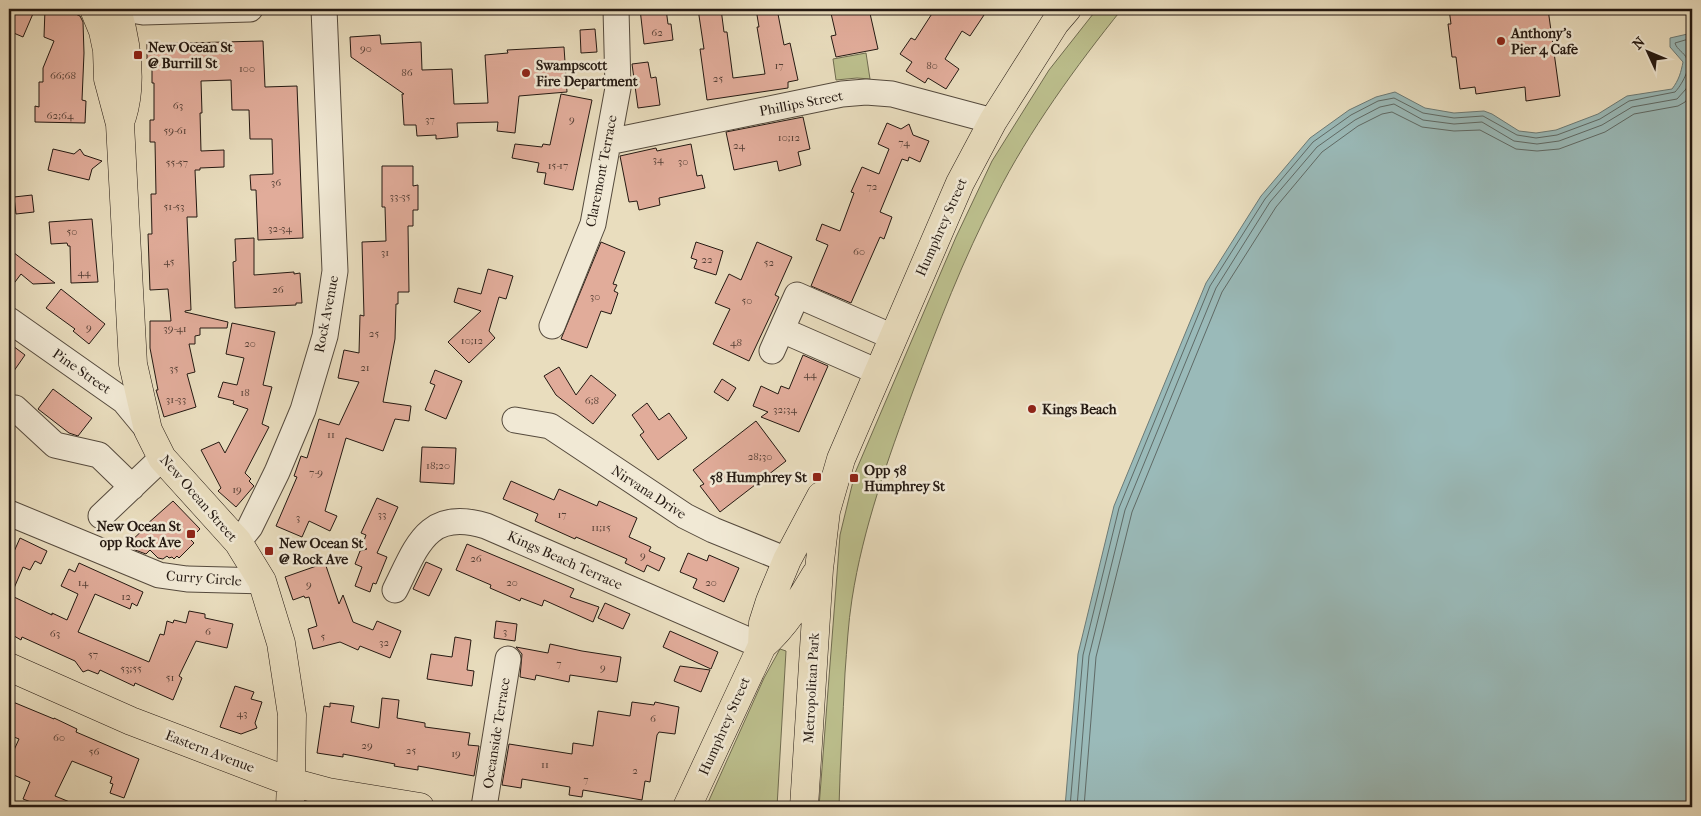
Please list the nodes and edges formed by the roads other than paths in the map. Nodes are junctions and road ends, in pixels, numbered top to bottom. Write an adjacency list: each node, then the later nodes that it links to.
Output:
1 (94, 9): 9 (main road, New Ocean Street)
2 (117, 9): 9 (main road, New Ocean Street)
3 (124, 9): 4 (street)
4 (250, 9)
5 (324, 9): 23 (street, Rock Avenue)
6 (616, 9): 10 (street, Claremont Terrace)
7 (1067, 9): 8 (main road, Humphrey Street)
8 (993, 121): 10 (street, Phillips Street); 13 (main road, Humphrey Street)
9 (120, 124): 17 (main road, New Ocean Street)
10 (608, 142): 12 (street, Claremont Terrace)
11 (9, 320): 17 (street, Pine Street)
12 (552, 326)
13 (893, 337): 14 (main road, Humphrey Street); 14 (street)
14 (878, 372): 19 (main road, Humphrey Street)
15 (15, 408): 20 (street)
16 (515, 420): 24 (street, Nirvana Drive)
17 (148, 430): 18 (main road, New Ocean Street)
18 (162, 458): 20 (street); 23 (main road, New Ocean Street)
19 (841, 459): 24 (main road, Humphrey Street); 25 (main road, Humphrey Street)
20 (132, 487): 22 (street)
21 (9, 513): 26 (street, Curry Circle)
22 (101, 516)
23 (238, 542): 26 (main road, New Ocean Street)
24 (787, 560): 28 (main road, Humphrey Street)
25 (819, 569): 28 (main road, Humphrey Street); 35 (main road, Metropolitan Park)
26 (262, 582): 31 (main road, New Ocean Street)
27 (395, 590): 28 (street, Kings Beach Terrace)
28 (762, 646): 34 (main road, Humphrey Street)
29 (508, 659): 33 (street, Oceanside Terrace)
30 (9, 667): 31 (main road, Eastern Avenue)
31 (291, 795): 32 (main road, Eastern Avenue)
32 (420, 807)
33 (484, 807)
34 (687, 807)
35 (804, 807)

